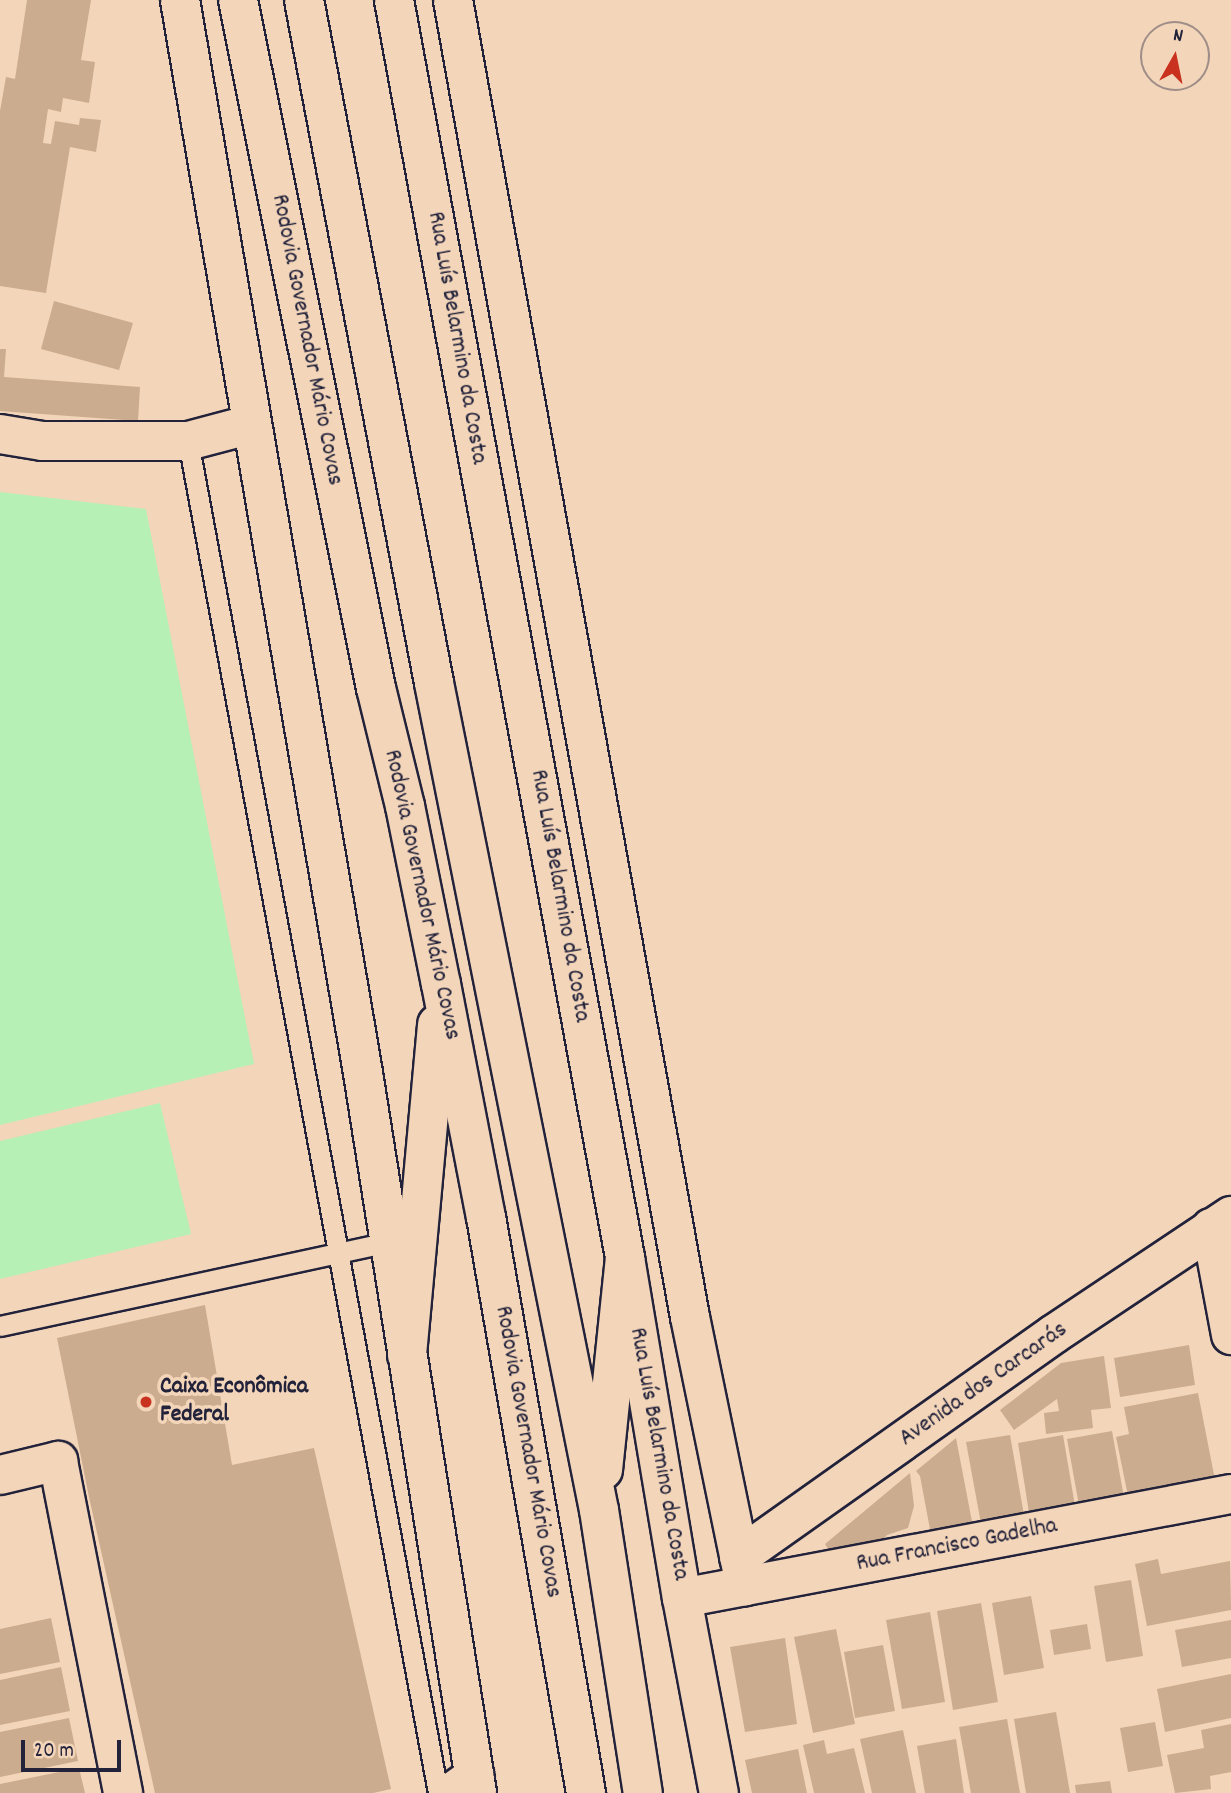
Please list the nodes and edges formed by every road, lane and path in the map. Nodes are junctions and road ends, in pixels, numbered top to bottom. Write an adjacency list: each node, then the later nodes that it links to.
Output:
1 (180, 0): 6 (main road)
2 (237, 0): 9 (main road, Rodovia Governador Mário Covas)
3 (304, 0): 19 (main road)
4 (394, 0): 13 (main road, Rua Luís Belarmino da Costa)
5 (453, 0): 20 (main road)
6 (252, 424): 8 (main road); 11 (main road)
7 (0, 433): 8 (main road)
8 (188, 441): 12 (lane)
9 (441, 984): 16 (main road); 25 (main road, Rodovia Governador Mário Covas)
10 (1221, 1222): 15 (main road); 20 (main road, Avenida dos Carcarás)
11 (389, 1242): 12 (lane); 16 (main road)
12 (339, 1254): 14 (lane); 24 (lane)
13 (625, 1258): 19 (main road); 21 (main road, Rua Luís Belarmino da Costa)
14 (0, 1326)
15 (1231, 1335)
16 (407, 1355): 22 (main road)
17 (0, 1475): 23 (main road)
18 (1231, 1494): 20 (main road, Rua Francisco Gadelha)
19 (599, 1510): 26 (main road)
20 (742, 1572): 21 (main road, Rua Francisco Gadelha)
21 (682, 1598): 27 (main road, Rua Luís Belarmino da Costa)
22 (468, 1787)
23 (123, 1793)
24 (438, 1793)
25 (586, 1793)
26 (643, 1793)
27 (719, 1793)

